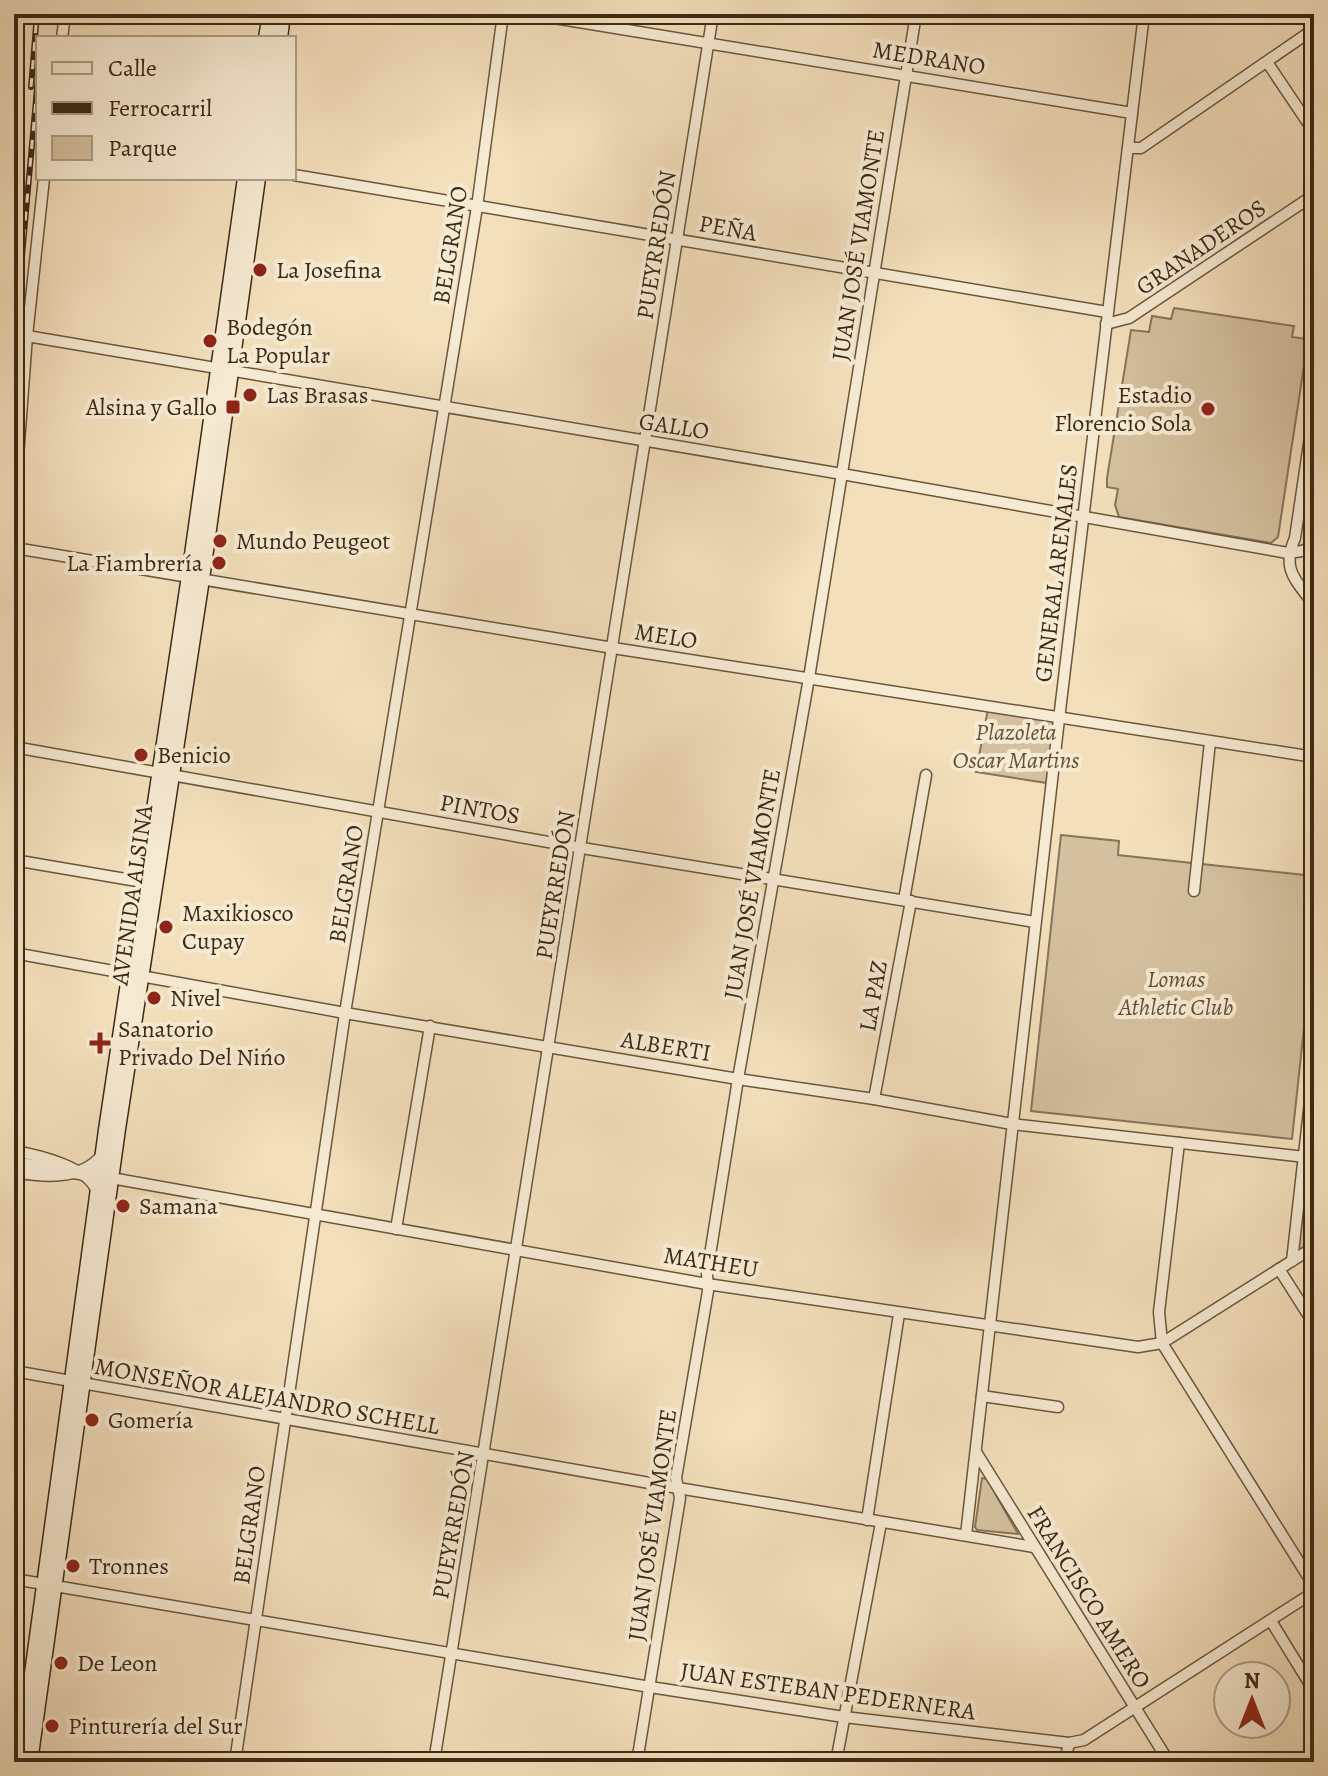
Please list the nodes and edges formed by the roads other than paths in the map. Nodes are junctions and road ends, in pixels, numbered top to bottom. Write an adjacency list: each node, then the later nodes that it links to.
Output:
1 (65, 14): 10 (street)
2 (270, 14): 11 (main road)
3 (283, 14): 12 (main road)
4 (503, 14): 24 (street, BELGRANO)
5 (530, 14): 13 (street, MEDRANO)
6 (713, 14): 13 (street, PUEYRREDÓN)
7 (916, 14): 15 (street, JUAN JOSÉ VIAMONTE)
8 (1144, 14): 16 (street, GENERAL ARENALES)
9 (1314, 29): 14 (street)
10 (62, 36)
11 (266, 36)
12 (280, 36)
13 (708, 43): 15 (street, MEDRANO); 25 (street, PUEYRREDÓN)
14 (1267, 62): 17 (street); 18 (street)
15 (907, 75): 16 (street, MEDRANO); 26 (street, JUAN JOSÉ VIAMONTE)
16 (1132, 113): 18 (street, GENERAL ARENALES)
17 (1314, 132)
18 (1128, 148): 27 (street, GENERAL ARENALES)
19 (296, 175): 24 (street, PEÑA)
20 (44, 180): 29 (street)
21 (245, 180): 30 (main road, AVENIDA ALSINA)
22 (258, 180): 30 (main road, AVENIDA ALSINA)
23 (1314, 195): 28 (street, GRANADEROS)
24 (477, 207): 25 (street, PEÑA); 31 (street, BELGRANO)
25 (678, 239): 26 (street, PEÑA); 33 (street, PUEYRREDÓN)
26 (873, 272): 27 (street, PEÑA); 34 (street, JUAN JOSÉ VIAMONTE)
27 (1107, 312): 28 (street, GENERAL ARENALES)
28 (1106, 324): 36 (street, GENERAL ARENALES)
29 (27, 336): 30 (street, GALLO); 35 (street)
30 (225, 369): 31 (street, GALLO); 40 (main road, AVENIDA ALSINA)
31 (444, 406): 33 (street, GALLO); 42 (street, BELGRANO)
32 (1314, 410): 39 (street)
33 (646, 442): 34 (street, GALLO); 43 (street, PUEYRREDÓN)
34 (842, 474): 36 (street, GALLO); 44 (street, JUAN JOSÉ VIAMONTE)
35 (14, 510)
36 (1083, 515): 39 (street, GALLO); 45 (street, GENERAL ARENALES)
37 (14, 544): 40 (street, MELO)
38 (1314, 546): 39 (street, GALLO)
39 (1288, 553): 41 (street)
40 (196, 577): 42 (street, MELO); 49 (main road, AVENIDA ALSINA)
41 (1314, 605)
42 (412, 613): 43 (street, MELO); 51 (street, BELGRANO)
43 (613, 648): 44 (street, MELO); 52 (street, PUEYRREDÓN)
44 (809, 678): 45 (street, MELO); 54 (street, JUAN JOSÉ VIAMONTE)
45 (1059, 719): 46 (street, MELO); 58 (street, GENERAL ARENALES)
46 (1210, 742): 48 (street, MELO); 56 (street)
47 (14, 747): 49 (street, PINTOS)
48 (1314, 757)
49 (165, 774): 51 (street, PINTOS); 55 (main road, AVENIDA ALSINA); 60 (main road, AVENIDA ALSINA)
50 (926, 775): 57 (street, LA PAZ)
51 (379, 811): 52 (street, PINTOS); 61 (street, BELGRANO)
52 (582, 848): 54 (street, PINTOS); 63 (street, PUEYRREDÓN)
53 (14, 860): 55 (street)
54 (773, 878): 57 (street, PINTOS); 65 (street, JUAN JOSÉ VIAMONTE)
55 (143, 882): 60 (main road, AVENIDA ALSINA)
56 (1194, 891)
57 (907, 900): 58 (street, PINTOS); 66 (street, LA PAZ)
58 (1035, 922): 67 (street, GENERAL ARENALES)
59 (14, 953): 60 (street, ALBERTI)
60 (135, 976): 61 (street, ALBERTI); 70 (main road, AVENIDA ALSINA); 75 (main road, AVENIDA ALSINA)
61 (345, 1013): 62 (street, ALBERTI); 77 (street, BELGRANO)
62 (430, 1026): 63 (street, ALBERTI); 78 (street)
63 (550, 1047): 65 (street, ALBERTI); 80 (street, PUEYRREDÓN)
64 (1314, 1067): 71 (street)
65 (738, 1079): 66 (street, ALBERTI); 83 (street, JUAN JOSÉ VIAMONTE)
66 (874, 1099): 67 (street, ALBERTI)
67 (1012, 1124): 68 (street, ALBERTI); 86 (street, GENERAL ARENALES)
68 (1179, 1143): 71 (street, ALBERTI); 87 (street)
69 (14, 1151): 74 (street, MATHEU)
70 (103, 1154): 74 (street); 75 (main road, AVENIDA ALSINA)
71 (1309, 1158): 81 (street)
72 (14, 1163): 74 (street, MATHEU)
73 (14, 1172): 74 (street, MATHEU)
74 (78, 1172): 75 (street, MATHEU); 76 (street, MATHEU)
75 (106, 1177): 76 (main road, AVENIDA ALSINA); 77 (street, MATHEU); 89 (main road, AVENIDA ALSINA)
76 (97, 1195): 89 (main road, AVENIDA ALSINA)
77 (317, 1215): 78 (street, MATHEU); 92 (street, BELGRANO)
78 (396, 1229): 80 (street, MATHEU)
79 (1314, 1247): 81 (street, MATHEU)
80 (517, 1251): 83 (street, MATHEU); 94 (street, PUEYRREDÓN)
81 (1292, 1261): 82 (street, MATHEU)
82 (1279, 1269): 85 (street); 87 (street, MATHEU)
83 (707, 1284): 84 (street, MATHEU); 95 (street, JUAN JOSÉ VIAMONTE)
84 (899, 1314): 86 (street, MATHEU); 96 (street)
85 (1314, 1324)
86 (989, 1327): 87 (street, MATHEU); 90 (street)
87 (1162, 1343): 102 (street)
88 (14, 1371): 89 (street, MONSEÑOR ALEJANDRO SCHELL)
89 (78, 1382): 92 (street, MONSEÑOR ALEJANDRO SCHELL); 101 (main road, AVENIDA ALSINA)
90 (982, 1396): 91 (street); 93 (street)
91 (1058, 1407)
92 (284, 1420): 94 (street, MONSEÑOR ALEJANDRO SCHELL); 104 (street, BELGRANO)
93 (976, 1452): 98 (street); 99 (street, FRANCISCO AMERO)
94 (485, 1455): 95 (street, MONSEÑOR ALEJANDRO SCHELL); 106 (street, PUEYRREDÓN)
95 (678, 1488): 96 (street, MONSEÑOR ALEJANDRO SCHELL); 107 (street, JUAN JOSÉ VIAMONTE)
96 (867, 1520): 97 (street, MONSEÑOR ALEJANDRO SCHELL)
97 (881, 1523): 98 (street, MONSEÑOR ALEJANDRO SCHELL); 110 (street)
98 (966, 1535): 99 (street, MONSEÑOR ALEJANDRO SCHELL)
99 (1034, 1547): 109 (street, FRANCISCO AMERO)
100 (14, 1579): 101 (street, JUAN ESTEBAN PEDERNERA)
101 (50, 1584): 104 (street, JUAN ESTEBAN PEDERNERA); 112 (main road, AVENIDA ALSINA); 113 (main road, AVENIDA ALSINA)
102 (1314, 1586)
103 (1314, 1592): 105 (street)
104 (255, 1619): 106 (street, JUAN ESTEBAN PEDERNERA); 114 (street, BELGRANO)
105 (1271, 1621): 108 (street); 109 (street)
106 (451, 1653): 107 (street, JUAN ESTEBAN PEDERNERA); 115 (street, PUEYRREDÓN)
107 (650, 1687): 110 (street, JUAN ESTEBAN PEDERNERA); 116 (street, JUAN JOSÉ VIAMONTE)
108 (1314, 1691)
109 (1133, 1707): 111 (street); 119 (street, FRANCISCO AMERO)
110 (844, 1717): 111 (street, JUAN ESTEBAN PEDERNERA); 117 (street)
111 (1069, 1743): 118 (street)
112 (20, 1762)
113 (30, 1762)
114 (235, 1762)
115 (434, 1762)
116 (637, 1762)
117 (836, 1762)
118 (1065, 1762)
119 (1169, 1762)

